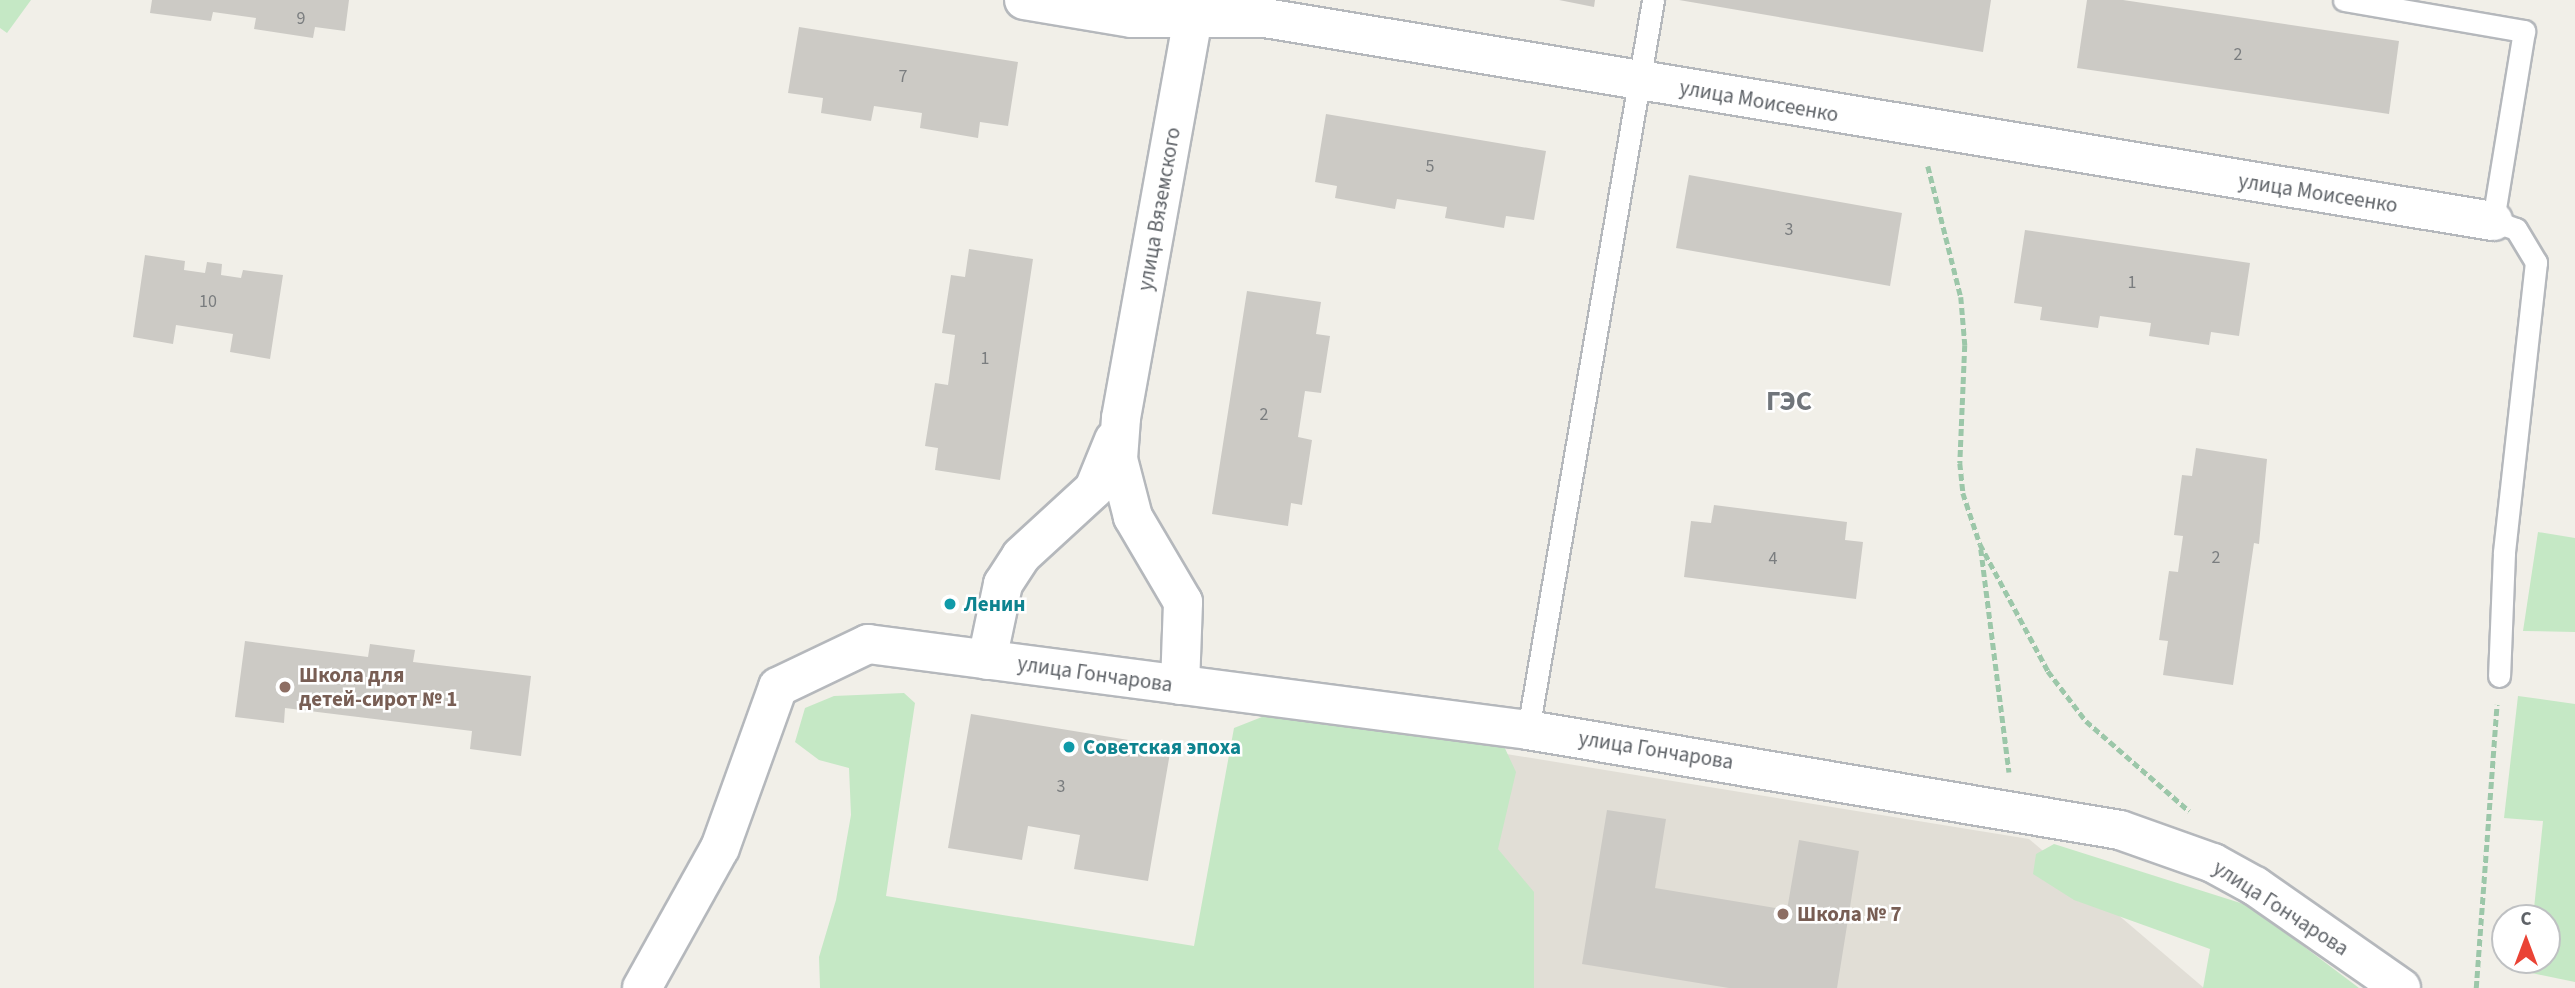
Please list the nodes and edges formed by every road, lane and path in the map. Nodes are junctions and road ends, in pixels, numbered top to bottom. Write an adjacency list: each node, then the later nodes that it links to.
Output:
1 (1024, 0): 4 (street, улица Моисеенко)
2 (1653, 0): 5 (lane)
3 (2344, 0): 7 (lane)
4 (1195, 9): 5 (street, улица Моисеенко); 8 (street, улица Вяземского)
5 (1640, 81): 6 (street, улица Моисеенко); 15 (lane)
6 (1917, 128): 7 (street, улица Моисеенко); 10 (path)
7 (2493, 222): 13 (lane)
8 (1121, 418): 9 (street); 11 (street)
9 (1046, 534): 11 (street); 12 (street)
10 (1980, 544): 16 (path); 17 (path)
11 (1153, 548): 14 (street)
12 (987, 660): 14 (street, улица Гончарова); 18 (street, улица Гончарова)
13 (2499, 676): 20 (path)
14 (1180, 685): 15 (street, улица Гончарова)
15 (1528, 730): 16 (street, улица Гончарова)
16 (2010, 808): 19 (street, улица Гончарова)
17 (2199, 821)
18 (642, 988)
19 (2401, 988)
20 (2476, 988)

